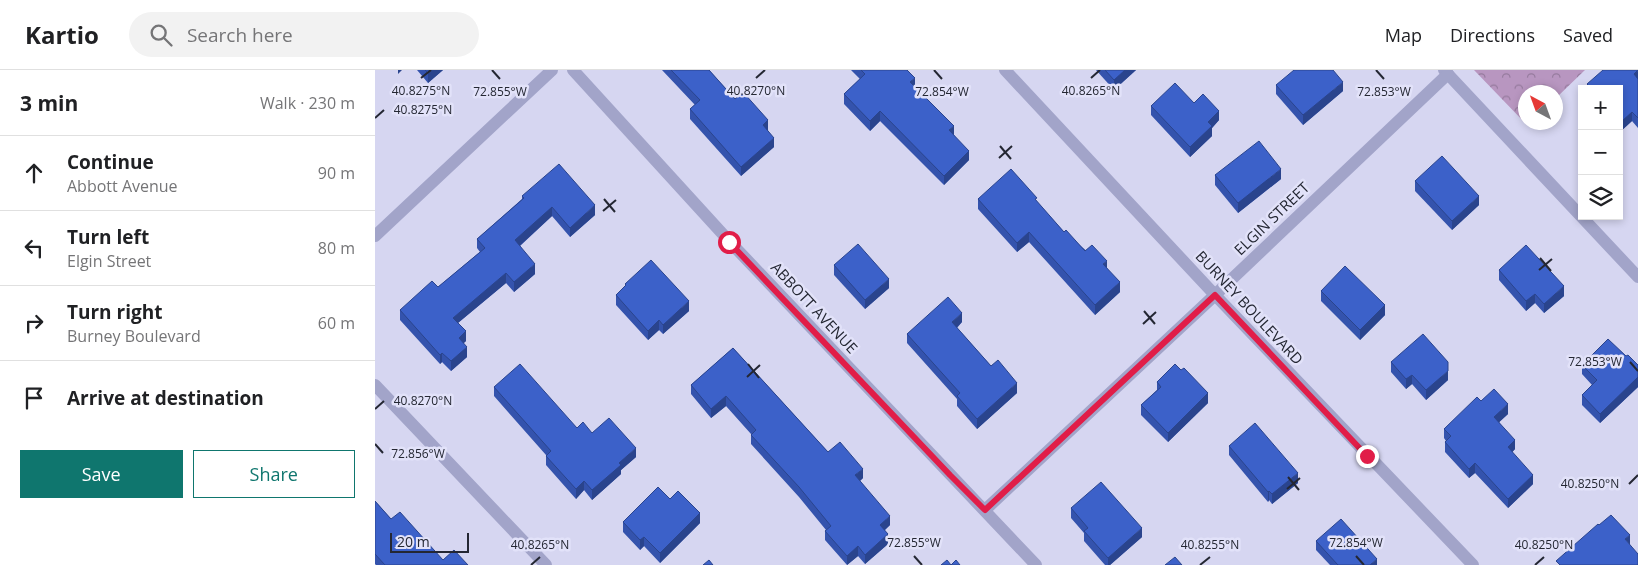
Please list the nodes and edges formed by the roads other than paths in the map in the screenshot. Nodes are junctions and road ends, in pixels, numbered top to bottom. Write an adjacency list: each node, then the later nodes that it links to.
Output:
1 (552, 70): 5 (street)
2 (573, 70): 9 (street, ABBOTT AVENUE)
3 (1005, 70): 7 (street, BURNEY BOULEVARD)
4 (1446, 72): 6 (street); 7 (street, ELGIN STREET)
5 (375, 236)
6 (1638, 277)
7 (1215, 295): 9 (street, ELGIN STREET); 12 (street, BURNEY BOULEVARD)
8 (375, 385): 10 (street)
9 (985, 510): 11 (street, ABBOTT AVENUE)
10 (546, 565)
11 (1036, 565)
12 (1473, 565)

